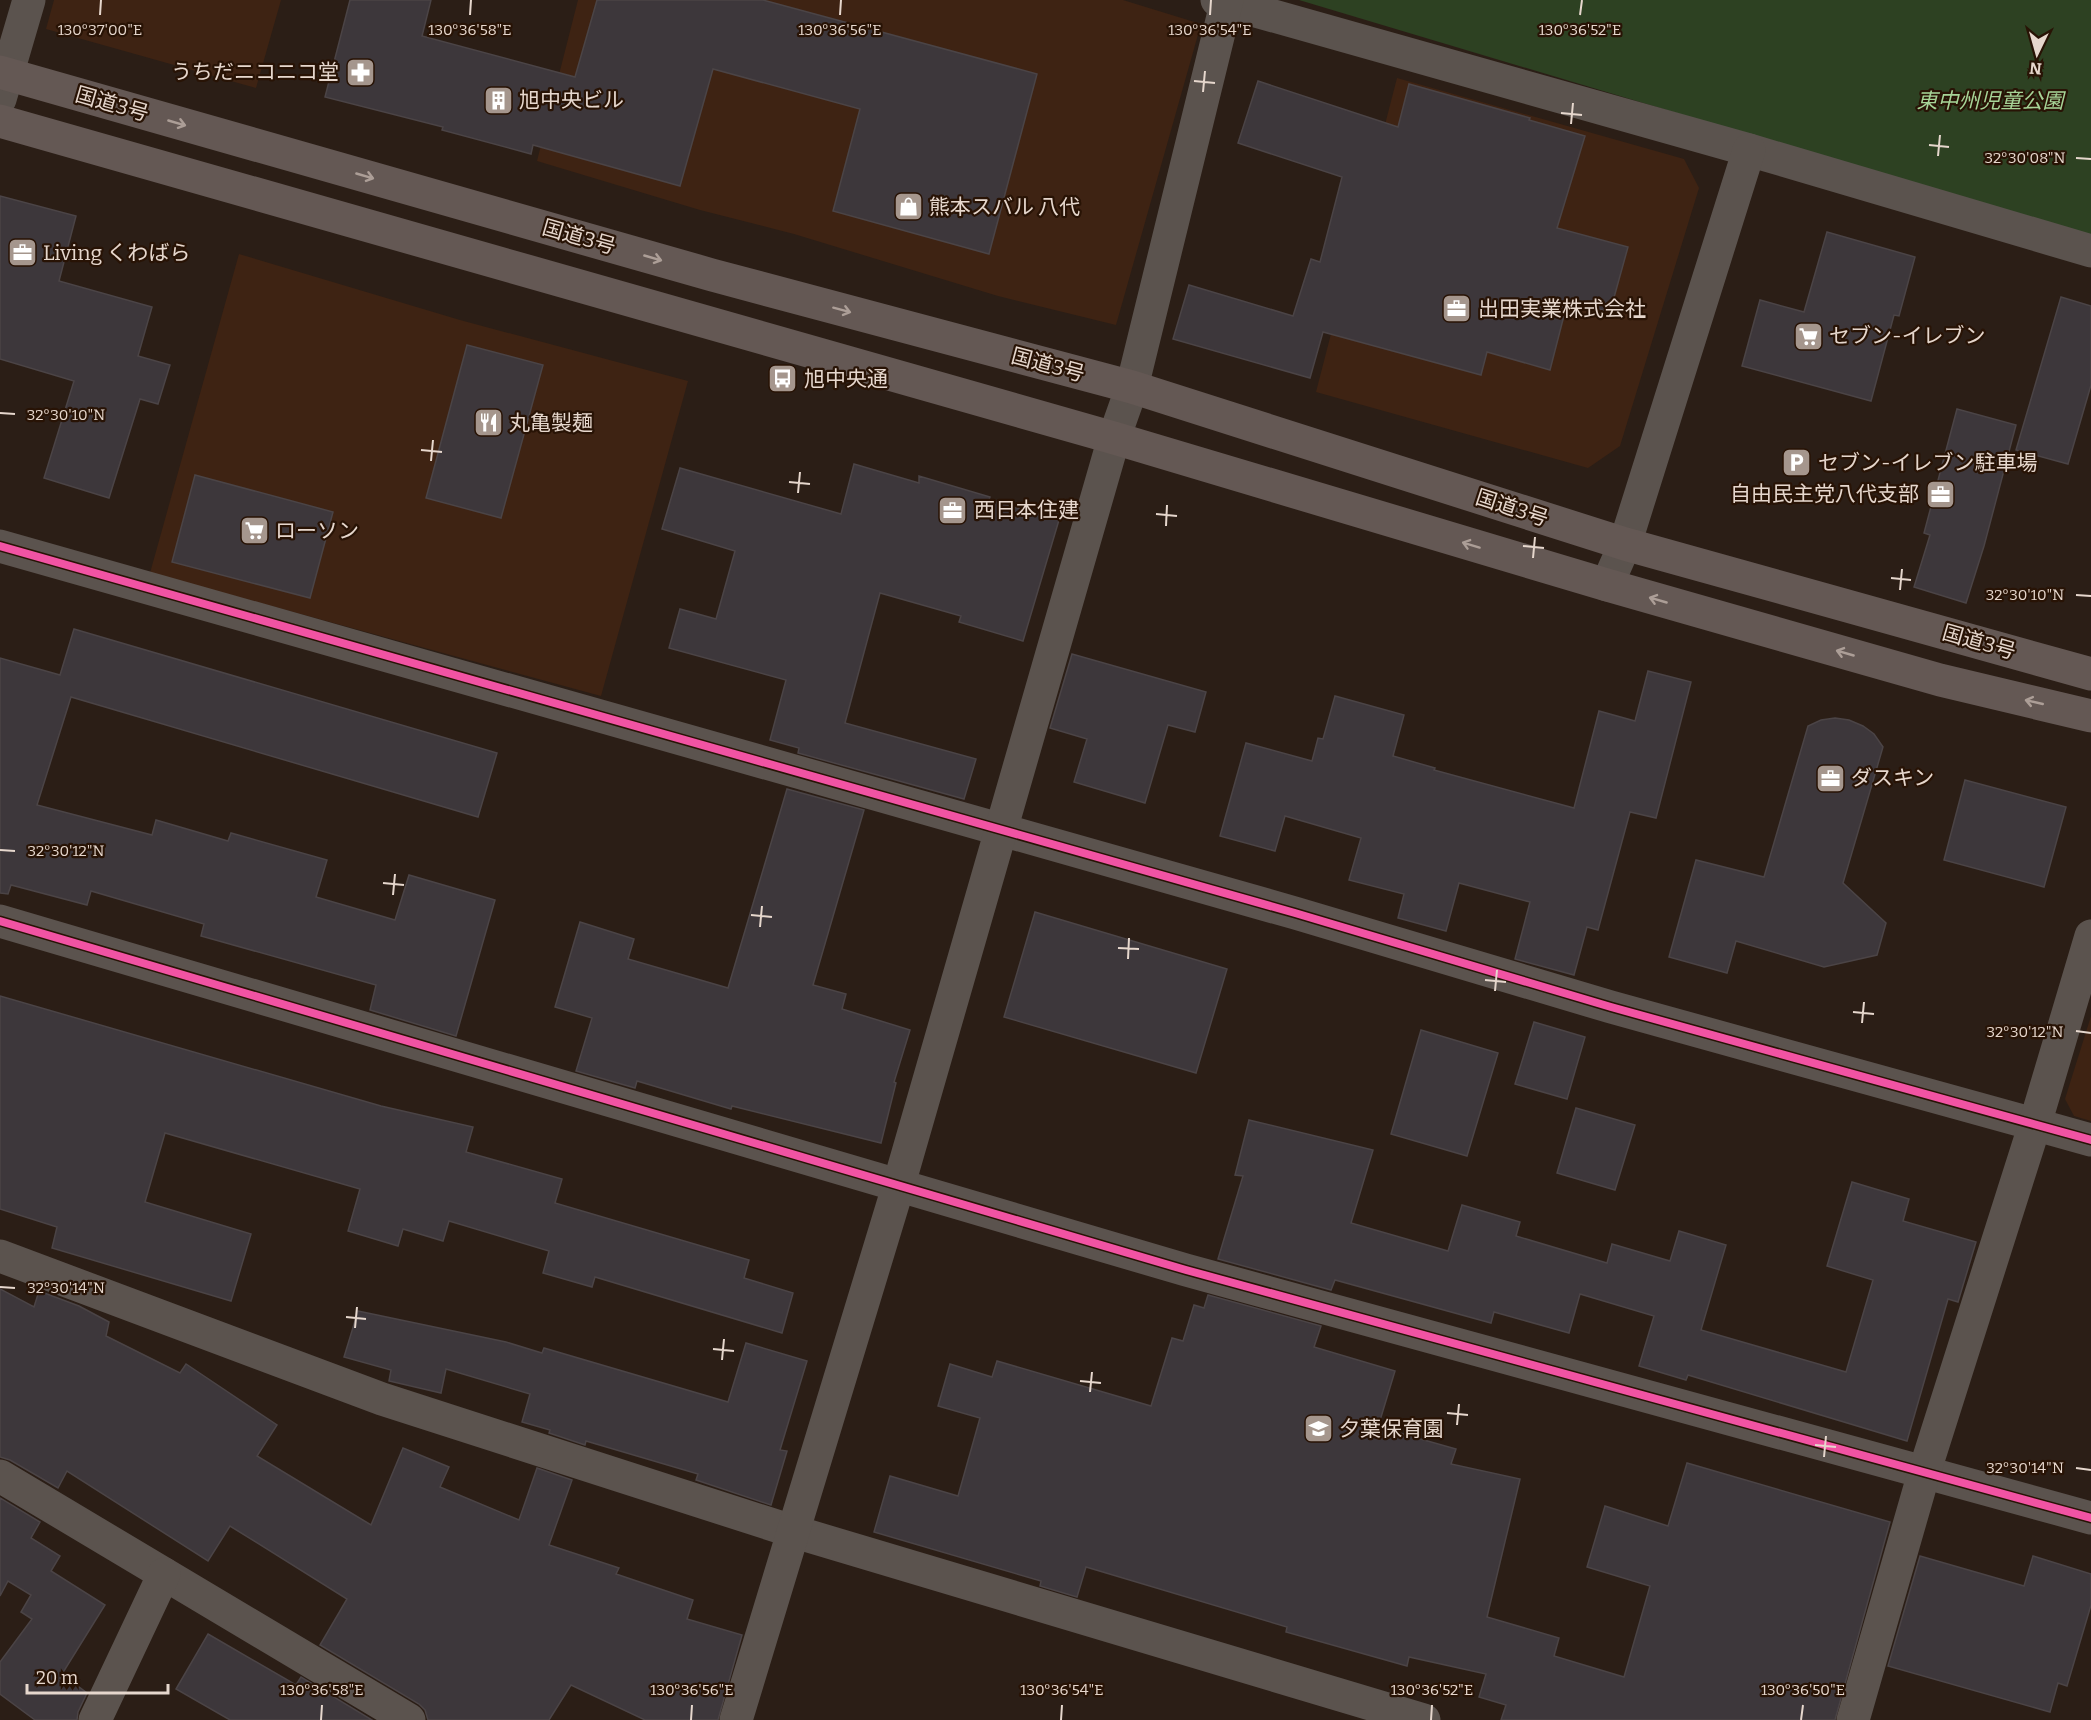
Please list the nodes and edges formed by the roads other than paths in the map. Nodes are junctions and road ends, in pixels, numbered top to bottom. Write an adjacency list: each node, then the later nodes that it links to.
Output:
1 (29, 0): 3 (street)
2 (1223, 1): 5 (street); 7 (street)
3 (2, 82): 7 (highway, 国道3号, one-way to 7)
4 (0, 121): 8 (highway, 国道3号)
5 (1749, 150): 6 (street); 9 (street)
6 (2091, 252)
7 (1132, 387): 8 (street); 9 (highway, 国道3号)
8 (1114, 438): 11 (highway, 国道3号, one-way to 8); 14 (street)
9 (1625, 544): 11 (street); 12 (highway, 国道3号)
10 (0, 546): 14 (street)
11 (1607, 585): 13 (highway, 国道3号, one-way to 11)
12 (2091, 674)
13 (2091, 716)
14 (1000, 829): 17 (street); 19 (street)
15 (0, 921): 19 (street)
16 (2091, 936): 17 (street)
17 (2035, 1124): 18 (street); 21 (street)
18 (2091, 1140)
19 (899, 1184): 21 (street); 24 (street)
20 (0, 1256): 24 (street)
21 (1924, 1473): 23 (street); 30 (street)
22 (0, 1476): 25 (street)
23 (2091, 1518)
24 (792, 1531): 28 (street); 29 (street)
25 (164, 1574): 26 (street); 27 (street)
26 (95, 1720)
27 (409, 1720)
28 (736, 1720)
29 (1424, 1720)
30 (1853, 1720)

